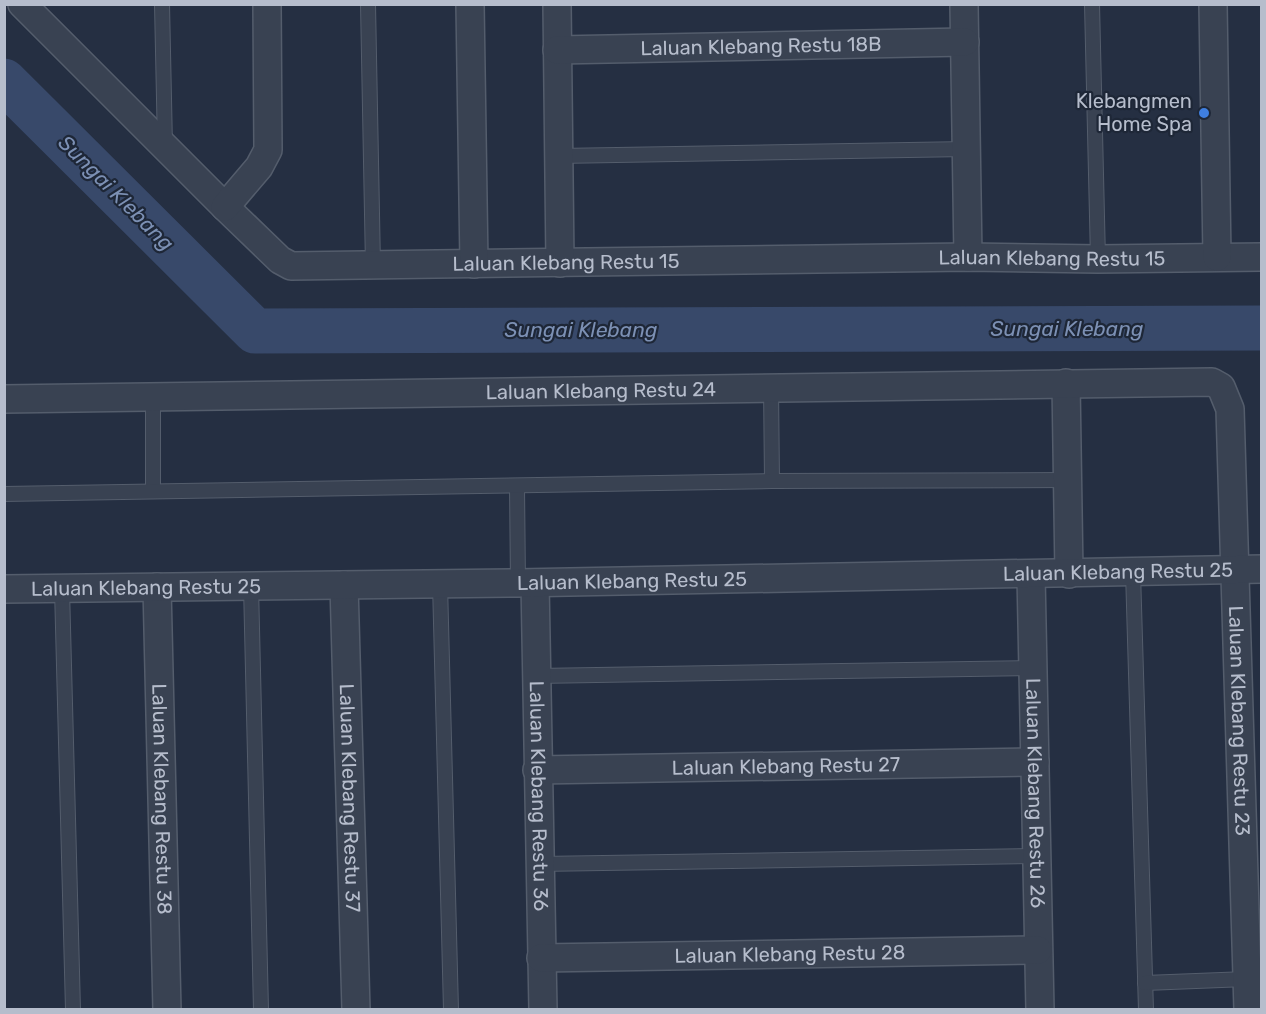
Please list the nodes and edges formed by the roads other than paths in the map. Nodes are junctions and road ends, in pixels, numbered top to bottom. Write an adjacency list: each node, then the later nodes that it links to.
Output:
1 (162, 4): 12 (lane)
2 (267, 4): 15 (street)
3 (368, 4): 22 (lane)
4 (470, 4): 21 (street)
5 (557, 4): 11 (street)
6 (964, 4): 10 (street)
7 (1092, 4): 19 (lane)
8 (1213, 4): 17 (street)
9 (28, 7): 12 (street, Laluan Klebang Restu 15)
10 (965, 42): 11 (street, Laluan Klebang Restu 18B); 13 (street)
11 (557, 50): 14 (street)
12 (165, 147): 15 (street, Laluan Klebang Restu 15)
13 (967, 149): 14 (lane); 16 (street)
14 (558, 156): 20 (street)
15 (225, 207): 22 (street, Laluan Klebang Restu 15)
16 (968, 257): 19 (street, Laluan Klebang Restu 15); 20 (street, Laluan Klebang Restu 15)
17 (1217, 257): 18 (street, Laluan Klebang Restu 15); 19 (street, Laluan Klebang Restu 15)
18 (1262, 257)
19 (1098, 259)
20 (560, 263): 21 (street, Laluan Klebang Restu 15)
21 (474, 264): 22 (street, Laluan Klebang Restu 15)
22 (373, 266)
23 (1197, 380): 24 (street, Laluan Klebang Restu 24); 33 (street, Laluan Klebang Restu 23)
24 (1066, 383): 25 (street, Laluan Klebang Restu 24); 28 (street)
25 (771, 387): 26 (street, Laluan Klebang Restu 24); 29 (lane)
26 (153, 396): 27 (street, Laluan Klebang Restu 24); 31 (lane)
27 (4, 399)
28 (1068, 480): 29 (lane); 35 (street)
29 (772, 481): 30 (lane)
30 (517, 487): 31 (lane); 37 (lane)
31 (153, 491): 32 (lane)
32 (4, 494)
33 (1249, 570): 34 (street, Laluan Klebang Restu 25); 52 (street, Laluan Klebang Restu 23)
34 (1133, 572): 35 (street, Laluan Klebang Restu 25); 53 (lane)
35 (1069, 574): 36 (street, Laluan Klebang Restu 25)
36 (1031, 575): 37 (street, Laluan Klebang Restu 25); 44 (street, Laluan Klebang Restu 26)
37 (526, 583): 38 (street, Laluan Klebang Restu 25); 45 (street, Laluan Klebang Restu 36)
38 (440, 584): 39 (street, Laluan Klebang Restu 25); 58 (lane)
39 (344, 585): 40 (street, Laluan Klebang Restu 25); 57 (street, Laluan Klebang Restu 37)
40 (251, 586): 41 (street, Laluan Klebang Restu 25); 56 (lane)
41 (157, 587): 43 (street, Laluan Klebang Restu 25); 55 (street, Laluan Klebang Restu 38)
42 (4, 589): 43 (street, Laluan Klebang Restu 25)
43 (62, 589): 54 (lane)
44 (1033, 668): 45 (lane); 46 (street, Laluan Klebang Restu 26)
45 (536, 676): 47 (street, Laluan Klebang Restu 36)
46 (1035, 762): 47 (street, Laluan Klebang Restu 27); 48 (street, Laluan Klebang Restu 26)
47 (537, 770): 49 (street, Laluan Klebang Restu 36)
48 (1037, 856): 49 (lane); 50 (street, Laluan Klebang Restu 26)
49 (539, 864): 51 (street, Laluan Klebang Restu 36)
50 (1038, 950): 51 (street, Laluan Klebang Restu 28); 60 (street, Laluan Klebang Restu 26)
51 (541, 958): 59 (street, Laluan Klebang Restu 36)
52 (1247, 979): 53 (lane); 62 (street, Laluan Klebang Restu 23)
53 (1145, 982): 61 (lane)
54 (73, 1010)
55 (167, 1010)
56 (261, 1010)
57 (356, 1010)
58 (451, 1010)
59 (543, 1010)
60 (1040, 1010)
61 (1146, 1010)
62 (1248, 1010)

